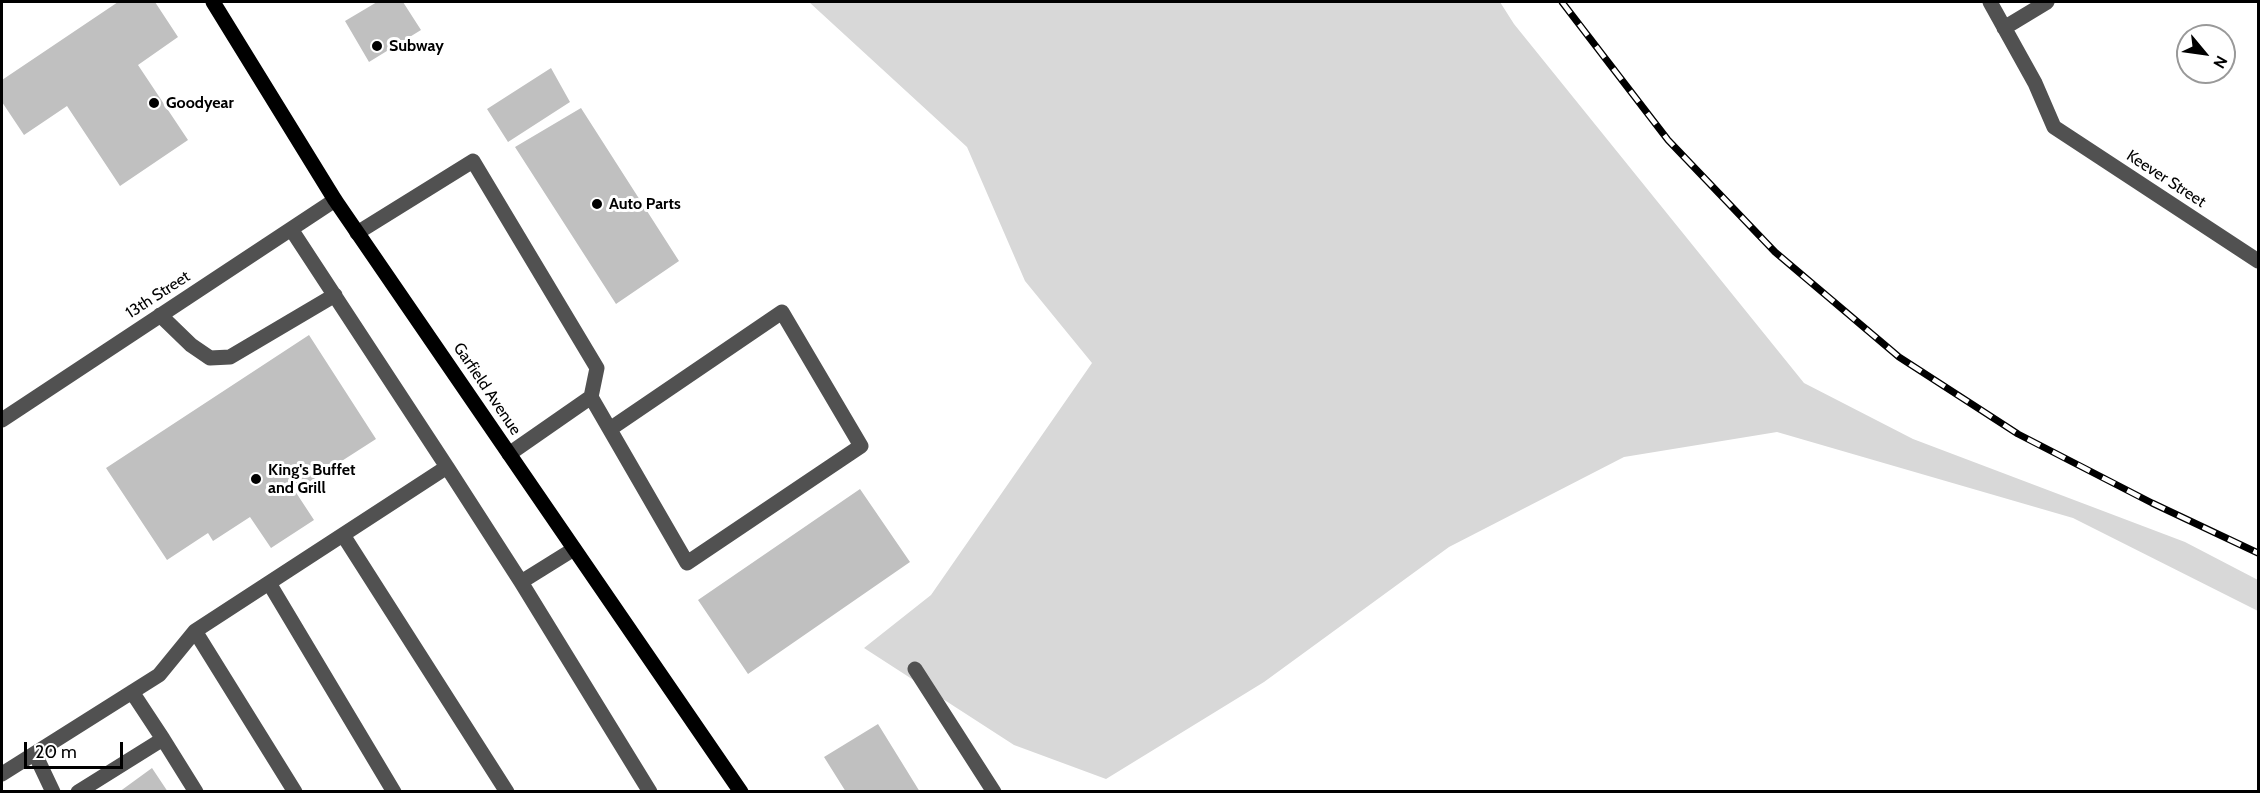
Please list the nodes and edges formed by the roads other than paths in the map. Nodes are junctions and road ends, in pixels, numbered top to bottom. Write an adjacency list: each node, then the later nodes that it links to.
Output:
1 (213, 2): 5 (main road, Garfield Avenue)
2 (1990, 2): 4 (street)
3 (2047, 2): 4 (street)
4 (2004, 28): 8 (street, Keever Street)
5 (335, 200): 6 (street, 13th Street); 7 (main road, Garfield Avenue)
6 (291, 229): 9 (street); 10 (street, 13th Street)
7 (357, 233): 11 (street); 14 (main road, Garfield Avenue)
8 (2259, 261)
9 (335, 295): 10 (street); 15 (street)
10 (160, 315): 12 (street, 13th Street)
11 (591, 397): 13 (street); 14 (street)
12 (2, 420)
13 (610, 429): 13 (street)
14 (509, 454): 17 (main road, Garfield Avenue)
15 (447, 467): 16 (street); 18 (street)
16 (343, 535): 19 (street); 31 (street)
17 (574, 549): 18 (street); 33 (main road, Garfield Avenue)
18 (521, 582): 32 (street)
19 (268, 583): 20 (street); 30 (street)
20 (195, 631): 22 (street); 29 (street)
21 (915, 669): 34 (street)
22 (132, 692): 23 (street); 24 (street)
23 (164, 739): 27 (street); 28 (street)
24 (35, 754): 25 (street); 26 (street)
25 (2, 774)
26 (53, 792)
27 (78, 792)
28 (196, 792)
29 (295, 792)
30 (394, 792)
31 (507, 792)
32 (650, 792)
33 (741, 792)
34 (994, 792)

